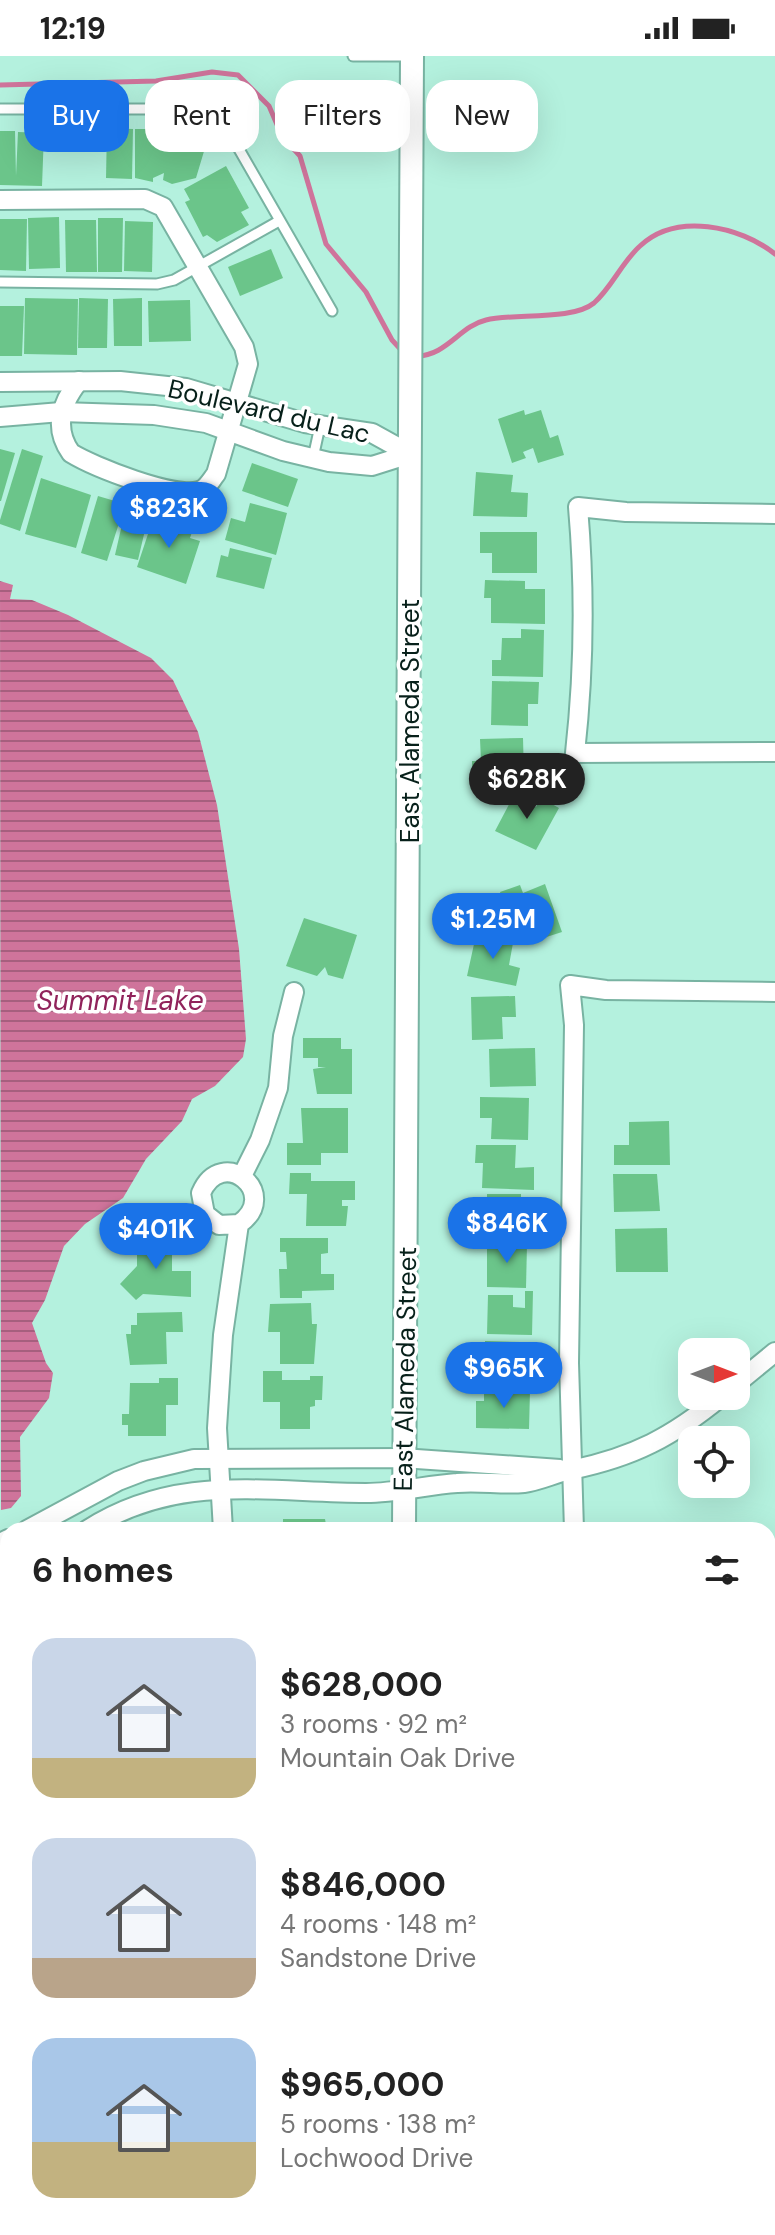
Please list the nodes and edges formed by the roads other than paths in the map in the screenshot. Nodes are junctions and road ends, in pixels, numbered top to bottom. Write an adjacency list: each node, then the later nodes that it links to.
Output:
1 (353, 56): 2 (lane)
2 (410, 56): 16 (street, East Alameda Street)
3 (0, 109): 5 (lane)
4 (0, 200): 6 (street)
5 (279, 221): 6 (lane); 8 (lane)
6 (198, 268): 7 (lane); 11 (street)
7 (0, 282)
8 (332, 311)
9 (79, 381): 10 (street, Boulevard du Lac); 11 (street, Boulevard du Lac); 12 (street)
10 (0, 382)
11 (238, 402): 14 (street, Boulevard du Lac); 15 (street)
12 (61, 412): 13 (street, Boulevard du Lac); 15 (street, Boulevard du Lac); 15 (street, Boulevard du Lac)
13 (0, 417)
14 (320, 426): 16 (street, Boulevard du Lac); 17 (lane)
15 (230, 431): 17 (street, Boulevard du Lac)
16 (410, 454): 17 (street, Boulevard du Lac); 28 (street, East Alameda Street)
17 (313, 459)
18 (775, 514): 19 (street)
19 (775, 752)
20 (294, 992): 22 (street)
21 (775, 992): 29 (street)
22 (242, 1176): 23 (street); 23 (street)
23 (239, 1224): 27 (street)
24 (775, 1352): 25 (street)
25 (750, 1373)
26 (702, 1410): 29 (street)
27 (218, 1458): 28 (street); 31 (street); 32 (street)
28 (413, 1459): 29 (street); 30 (street, East Alameda Street)
29 (571, 1470): 30 (street); 36 (street)
30 (413, 1488): 31 (street); 35 (street, East Alameda Street)
31 (220, 1489): 33 (street); 34 (street)
32 (43, 1522)
33 (101, 1522)
34 (222, 1522)
35 (406, 1522)
36 (574, 1522)

